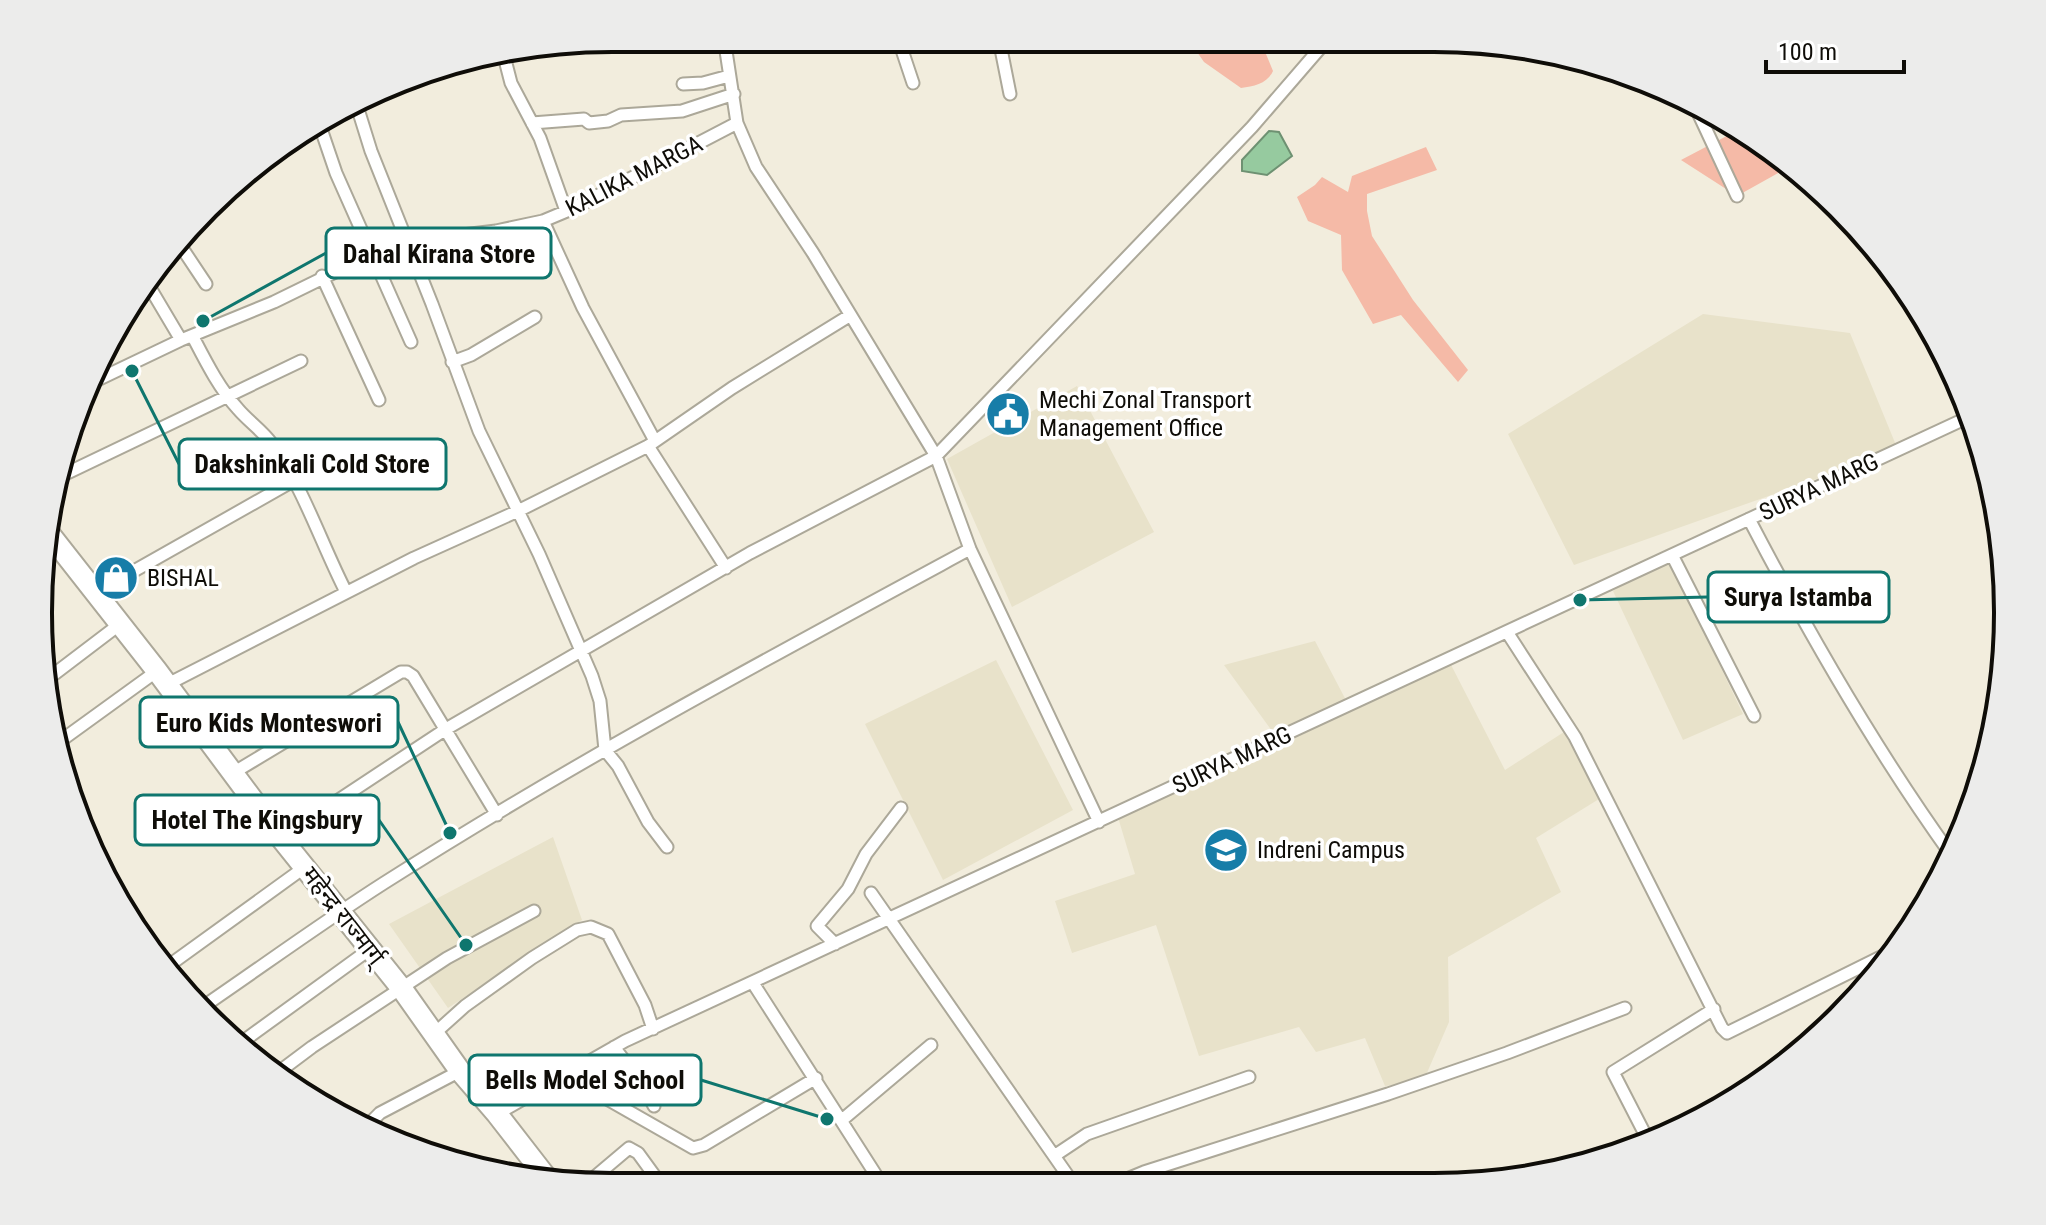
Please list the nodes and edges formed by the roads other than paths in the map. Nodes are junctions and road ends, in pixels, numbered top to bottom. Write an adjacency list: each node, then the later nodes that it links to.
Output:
1 (726, 52): 6 (street)
2 (903, 52): 7 (street)
3 (1002, 52): 10 (street)
4 (1317, 52): 36 (street)
5 (506, 63): 13 (street)
6 (729, 76): 8 (street); 9 (street)
7 (913, 83)
8 (683, 84)
9 (734, 94): 13 (street); 14 (street)
10 (1010, 94)
11 (359, 113): 19 (street)
12 (1702, 121): 16 (street)
13 (532, 123): 17 (street)
14 (737, 123): 17 (street, KALIKA MARGA); 25 (street)
15 (322, 133): 21 (street)
16 (1737, 196)
17 (566, 211): 18 (street, KALIKA MARGA)
18 (543, 221): 19 (street, KALIKA MARGA); 35 (street)
19 (408, 244): 21 (street, KALIKA MARGA); 30 (street)
20 (184, 251): 23 (street)
21 (372, 254): 22 (street, KALIKA MARGA); 28 (street)
22 (322, 276): 27 (street, KALIKA MARGA); 33 (street)
23 (206, 284)
24 (153, 291): 27 (street)
25 (849, 316): 35 (street); 36 (street)
26 (535, 317): 30 (street)
27 (187, 338): 31 (street, KALIKA MARGA); 32 (street)
28 (411, 342)
29 (301, 361): 32 (street)
30 (452, 362): 39 (street)
31 (105, 377)
32 (228, 396): 37 (street); 38 (street)
33 (379, 400)
34 (1960, 421): 40 (street, SURYA MARG)
35 (651, 444): 39 (street); 44 (street)
36 (936, 456): 42 (street); 44 (street)
37 (70, 472)
38 (293, 481): 45 (street); 46 (street)
39 (518, 511): 45 (street); 49 (street)
40 (1749, 519): 43 (street, SURYA MARG); 61 (street)
41 (57, 543): 46 (highway, महेन्द्र राज्मार्ग्)
42 (970, 549): 55 (street); 59 (street)
43 (1672, 555): 48 (street, SURYA MARG); 52 (street)
44 (726, 568): 49 (street)
45 (346, 592): 51 (street)
46 (95, 593): 47 (highway, महेन्द्र राज्मार्ग्)
47 (120, 624): 50 (street); 51 (highway, महेन्द्र राज्मार्ग्)
48 (1507, 632): 59 (street, SURYA MARG); 76 (street)
49 (581, 652): 53 (street); 55 (street)
50 (56, 673)
51 (161, 678): 54 (street); 56 (highway, महेन्द्र राज्मार्ग्)
52 (1754, 716)
53 (446, 729): 56 (street); 58 (street); 60 (street)
54 (66, 737)
55 (605, 750): 58 (street); 62 (street)
56 (233, 773): 60 (highway, महेन्द्र राज्मार्ग्)
57 (901, 808): 68 (street)
58 (497, 815): 66 (street)
59 (1099, 822): 67 (street, SURYA MARG)
60 (281, 838): 63 (highway, महेन्द्र राज्मार्ग्)
61 (1943, 844)
62 (667, 847)
63 (305, 867): 66 (highway, महेन्द्र राज्मार्ग्); 70 (street)
64 (871, 893): 67 (street)
65 (534, 911): 73 (street)
66 (340, 912): 69 (highway, महेन्द्र राज्मार्ग्); 74 (street)
67 (887, 919): 68 (street, SURYA MARG); 92 (street)
68 (835, 944): 72 (street, SURYA MARG)
69 (370, 949): 73 (highway, महेन्द्र राज्मार्ग्); 79 (street)
70 (174, 962)
71 (1872, 962): 76 (street)
72 (753, 983): 77 (street, SURYA MARG); 86 (street)
73 (402, 989): 78 (highway, महेन्द्र राज्मार्ग्); 82 (street)
74 (210, 1002)
75 (1625, 1008): 98 (street)
76 (1714, 1009): 91 (street)
77 (653, 1029): 78 (street); 81 (street, SURYA MARG)
78 (435, 1033): 83 (highway, महेन्द्र राज्मार्ग्)
79 (248, 1038)
80 (931, 1045): 90 (street)
81 (614, 1047): 84 (street, SURYA MARG); 87 (street)
82 (285, 1067)
83 (460, 1071): 88 (highway, महेन्द्र राज्मार्ग्); 89 (street)
84 (565, 1075): 86 (street); 88 (street, SURYA MARG)
85 (1249, 1077): 92 (street)
86 (816, 1078): 90 (street)
87 (654, 1106)
88 (497, 1114): 93 (highway, महेन्द्र राज्मार्ग्)
89 (374, 1119)
90 (842, 1120): 96 (street)
91 (1644, 1132)
92 (1054, 1156): 97 (street)
93 (539, 1168)
94 (600, 1173): 95 (street)
95 (653, 1173)
96 (875, 1173)
97 (1066, 1173)
98 (1159, 1173)

